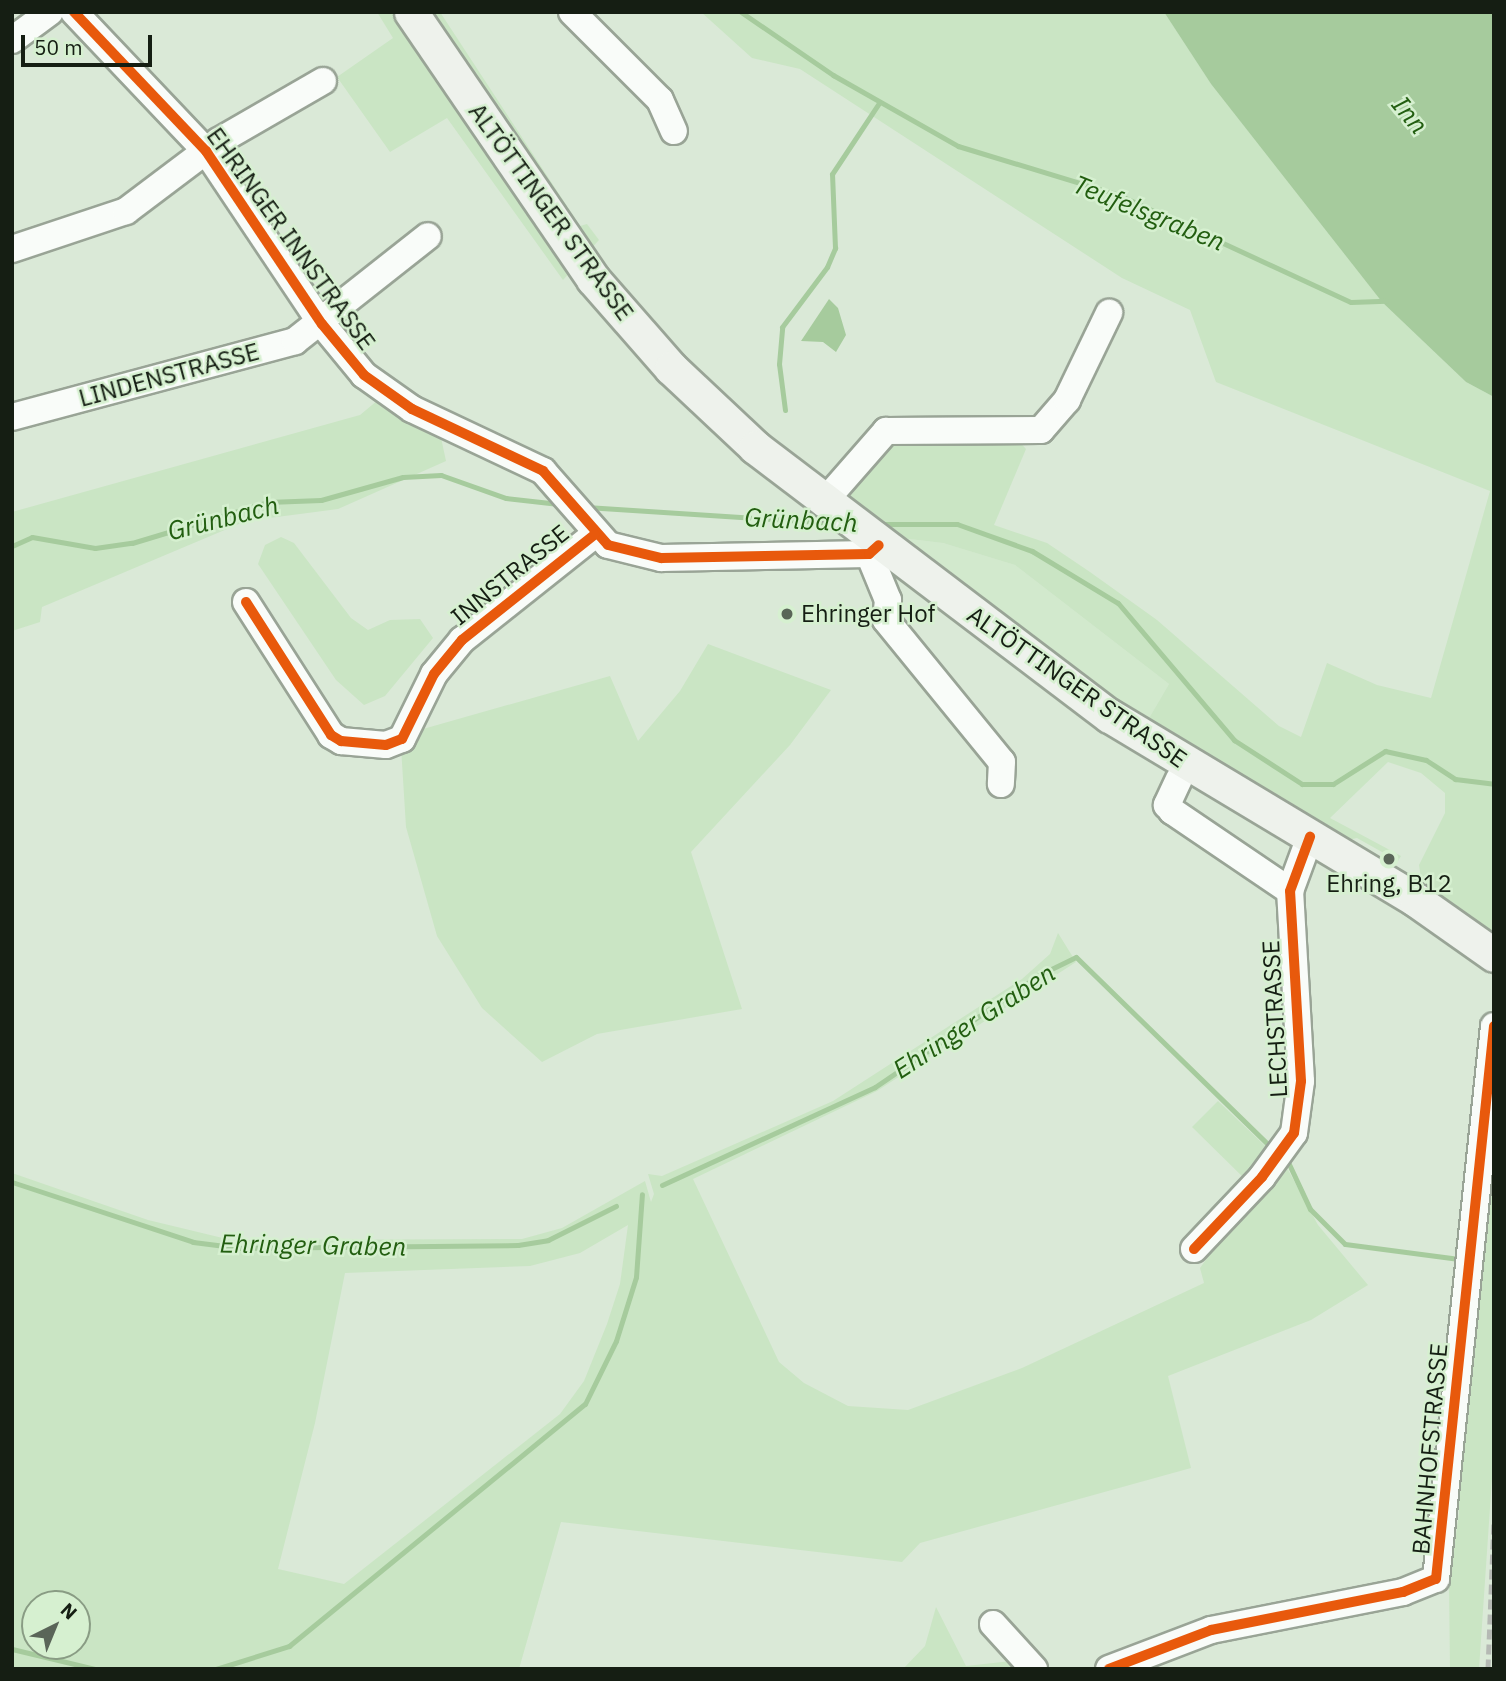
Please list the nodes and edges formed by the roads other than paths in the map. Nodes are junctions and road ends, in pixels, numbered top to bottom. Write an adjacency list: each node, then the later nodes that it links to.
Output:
1 (50, 12): 5 (street)
2 (74, 12): 8 (street, EHRINGER INNSTRASSE)
3 (411, 12): 14 (main road, ALTÖTTINGER STRASSE)
4 (572, 12): 7 (street)
5 (12, 40)
6 (323, 81): 8 (street)
7 (674, 131)
8 (206, 151): 10 (street); 12 (street, EHRINGER INNSTRASSE)
9 (428, 236): 12 (street, LINDENSTRASSE)
10 (12, 249)
11 (1109, 313): 14 (street)
12 (322, 324): 13 (street, LINDENSTRASSE); 15 (street, EHRINGER INNSTRASSE)
13 (12, 417)
14 (828, 507): 16 (main road, ALTÖTTINGER STRASSE)
15 (587, 526): 16 (street, EHRINGER INNSTRASSE); 17 (street, INNSTRASSE)
16 (872, 546): 19 (street); 20 (main road, ALTÖTTINGER STRASSE)
17 (246, 602)
18 (1179, 779): 21 (street)
19 (1001, 784)
20 (1310, 837): 21 (street, LECHSTRASSE); 22 (main road, ALTÖTTINGER STRASSE)
21 (1290, 891): 24 (street, LECHSTRASSE)
22 (1494, 955)
23 (1494, 1026): 27 (street, BAHNHOFSTRASSE)
24 (1194, 1249)
25 (993, 1624): 26 (street)
26 (1034, 1669)
27 (1109, 1669)

